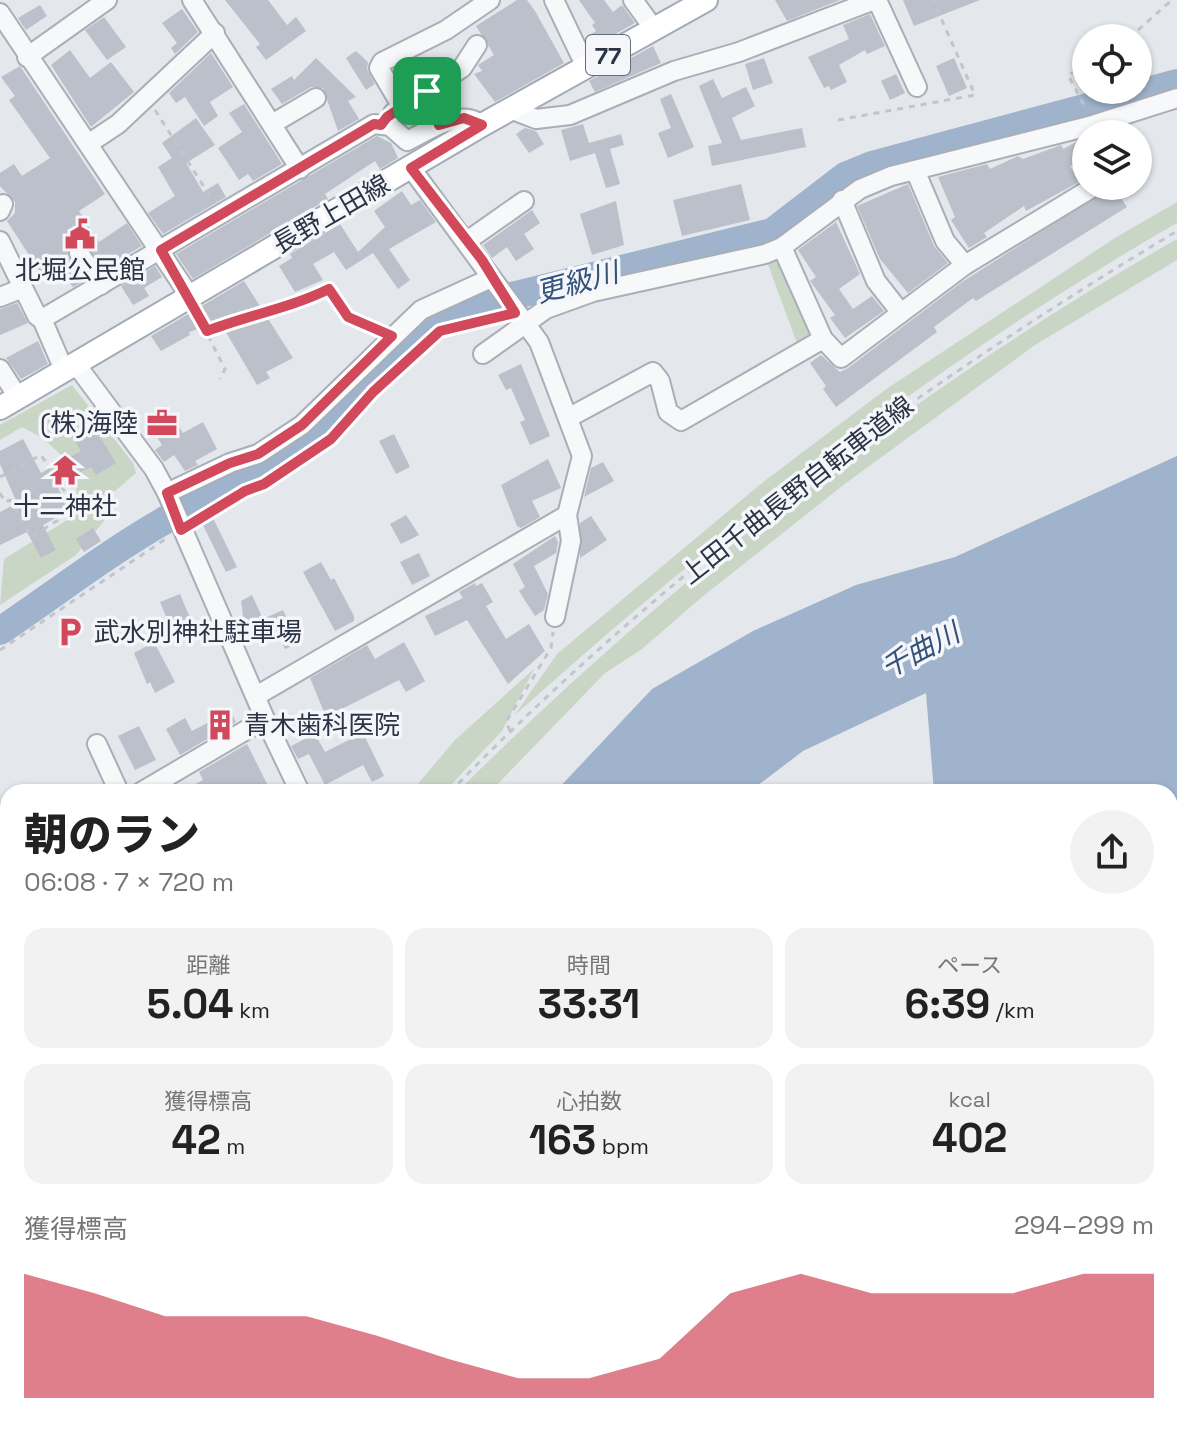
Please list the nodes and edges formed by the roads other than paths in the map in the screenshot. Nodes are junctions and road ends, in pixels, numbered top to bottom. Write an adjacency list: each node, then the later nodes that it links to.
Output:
1 (107, 0): 12 (street)
2 (192, 0): 10 (street)
3 (490, 0): 18 (street)
4 (554, 0): 13 (street)
5 (633, 0): 9 (street)
6 (706, 0): 9 (main road, 長野上田線 / 77)
7 (876, 0): 14 (street); 19 (street)
8 (0, 13): 12 (street)
9 (654, 29): 13 (main road, 長野上田線 / 77)
10 (215, 33): 21 (street); 26 (street)
11 (477, 45): 15 (street)
12 (27, 57): 26 (street)
13 (586, 67): 19 (main road, 長野上田線 / 77)
14 (917, 87)
15 (427, 91): 18 (street); 23 (street)
16 (316, 98): 21 (street)
17 (1177, 98): 20 (street)
18 (402, 107): 22 (street)
19 (510, 109): 24 (main road, 長野上田線 / 77)
20 (1115, 120)
21 (272, 124): 28 (street)
22 (381, 125): 23 (street); 28 (street)
23 (439, 125): 24 (street)
24 (482, 125): 27 (main road, 長野上田線 / 77)
25 (1072, 133): 29 (street)
26 (88, 144): 36 (street)
27 (411, 168): 34 (street); 42 (main road, 長野上田線 / 77)
28 (300, 169): 36 (street)
29 (915, 170): 30 (street); 38 (street)
30 (842, 200): 35 (street); 44 (street)
31 (1072, 200): 38 (street)
32 (524, 201): 34 (street)
33 (0, 241): 41 (street)
34 (467, 241): 39 (street)
35 (782, 247): 45 (street); 47 (street)
36 (161, 250): 40 (street); 42 (street)
37 (79, 253): 40 (street)
38 (965, 265): 44 (street)
39 (494, 282): 45 (street); 53 (street)
40 (101, 285): 46 (street)
41 (23, 288): 43 (street); 46 (street)
42 (188, 296): 49 (main road, 長野上田線 / 77)
43 (0, 297)
44 (901, 313): 47 (street)
45 (519, 316): 48 (street); 52 (street)
46 (42, 319): 49 (street)
47 (823, 339): 52 (street)
48 (483, 354)
49 (69, 367): 51 (main road, 長野上田線 / 77); 53 (street)
50 (0, 369): 51 (street)
51 (9, 403)
52 (568, 418): 54 (street)
53 (168, 495): 56 (street)
54 (567, 515): 55 (street); 56 (street)
55 (555, 617)
56 (256, 696): 57 (street)
57 (265, 719): 60 (street); 61 (street)
58 (97, 744): 59 (street)
59 (115, 784)
60 (170, 784)
61 (296, 784)

